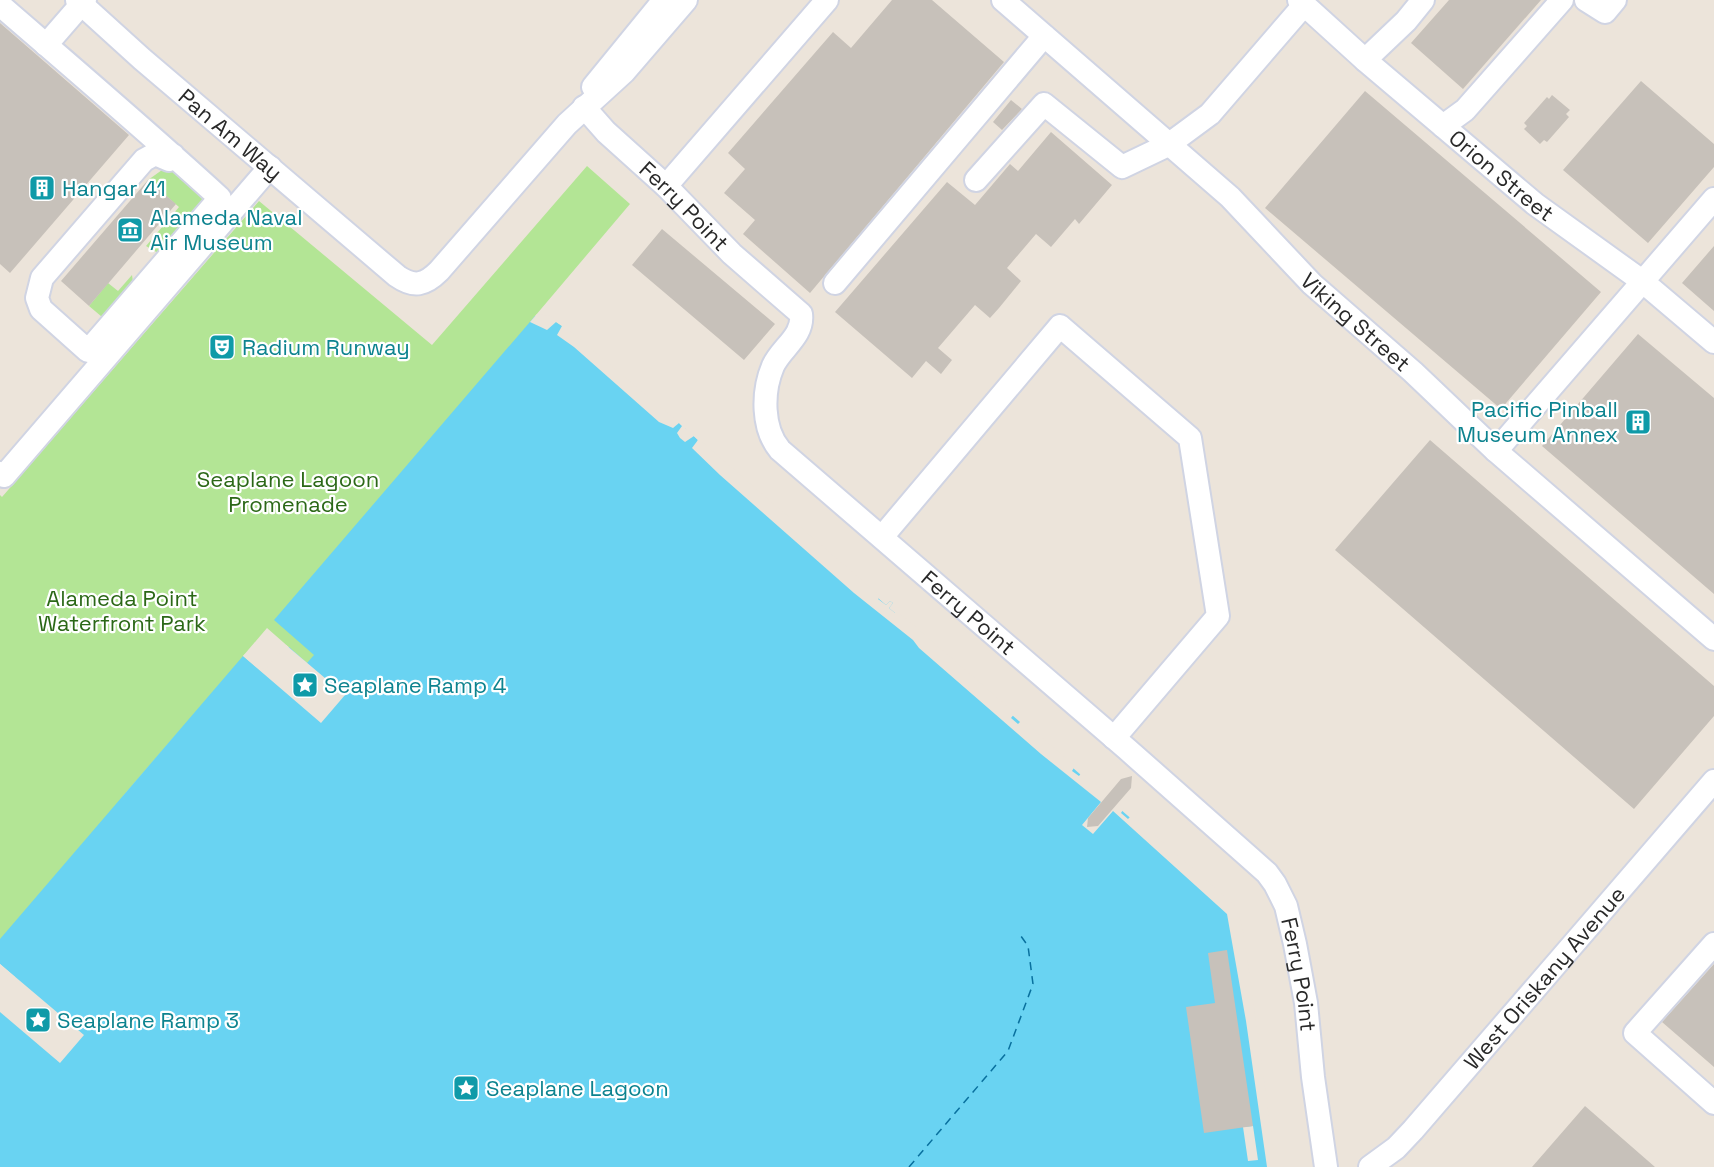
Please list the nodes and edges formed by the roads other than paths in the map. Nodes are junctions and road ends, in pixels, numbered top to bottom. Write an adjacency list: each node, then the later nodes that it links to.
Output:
1 (664, 0): 15 (street)
2 (686, 0): 15 (street)
3 (827, 0): 21 (street)
4 (1003, 0): 12 (street, Viking Street)
5 (1423, 0): 14 (street)
6 (1562, 0): 16 (street)
7 (1586, 0): 8 (street)
8 (1615, 0)
9 (81, 1): 13 (street); 19 (street, Pan Am Way)
10 (1301, 2): 14 (street, Orion Street); 17 (street)
11 (0, 5): 13 (street)
12 (1044, 36): 17 (street, Viking Street); 24 (street)
13 (46, 45): 18 (street)
14 (1365, 60): 16 (street, Orion Street)
15 (584, 107): 19 (street, Pan Am Way); 21 (street, Ferry Point)
16 (1443, 126): 23 (street, Orion Street)
17 (1168, 145): 20 (street); 26 (street, Viking Street)
18 (173, 155): 18 (street)
19 (270, 167): 27 (street)
20 (976, 180)
21 (666, 186): 28 (street, Ferry Point)
22 (1714, 199): 23 (street)
23 (1642, 281): 25 (street, Orion Street); 26 (street)
24 (835, 283)
25 (1714, 342)
26 (1496, 451): 29 (street, Viking Street)
27 (1, 477)
28 (882, 537): 30 (street, Ferry Point); 30 (street)
29 (1714, 639)
30 (1114, 738): 34 (street, Ferry Point)
31 (1714, 781): 35 (street, West Oriskany Avenue)
32 (1714, 944): 33 (street)
33 (1714, 1103)
34 (1326, 1167)
35 (1370, 1167)

